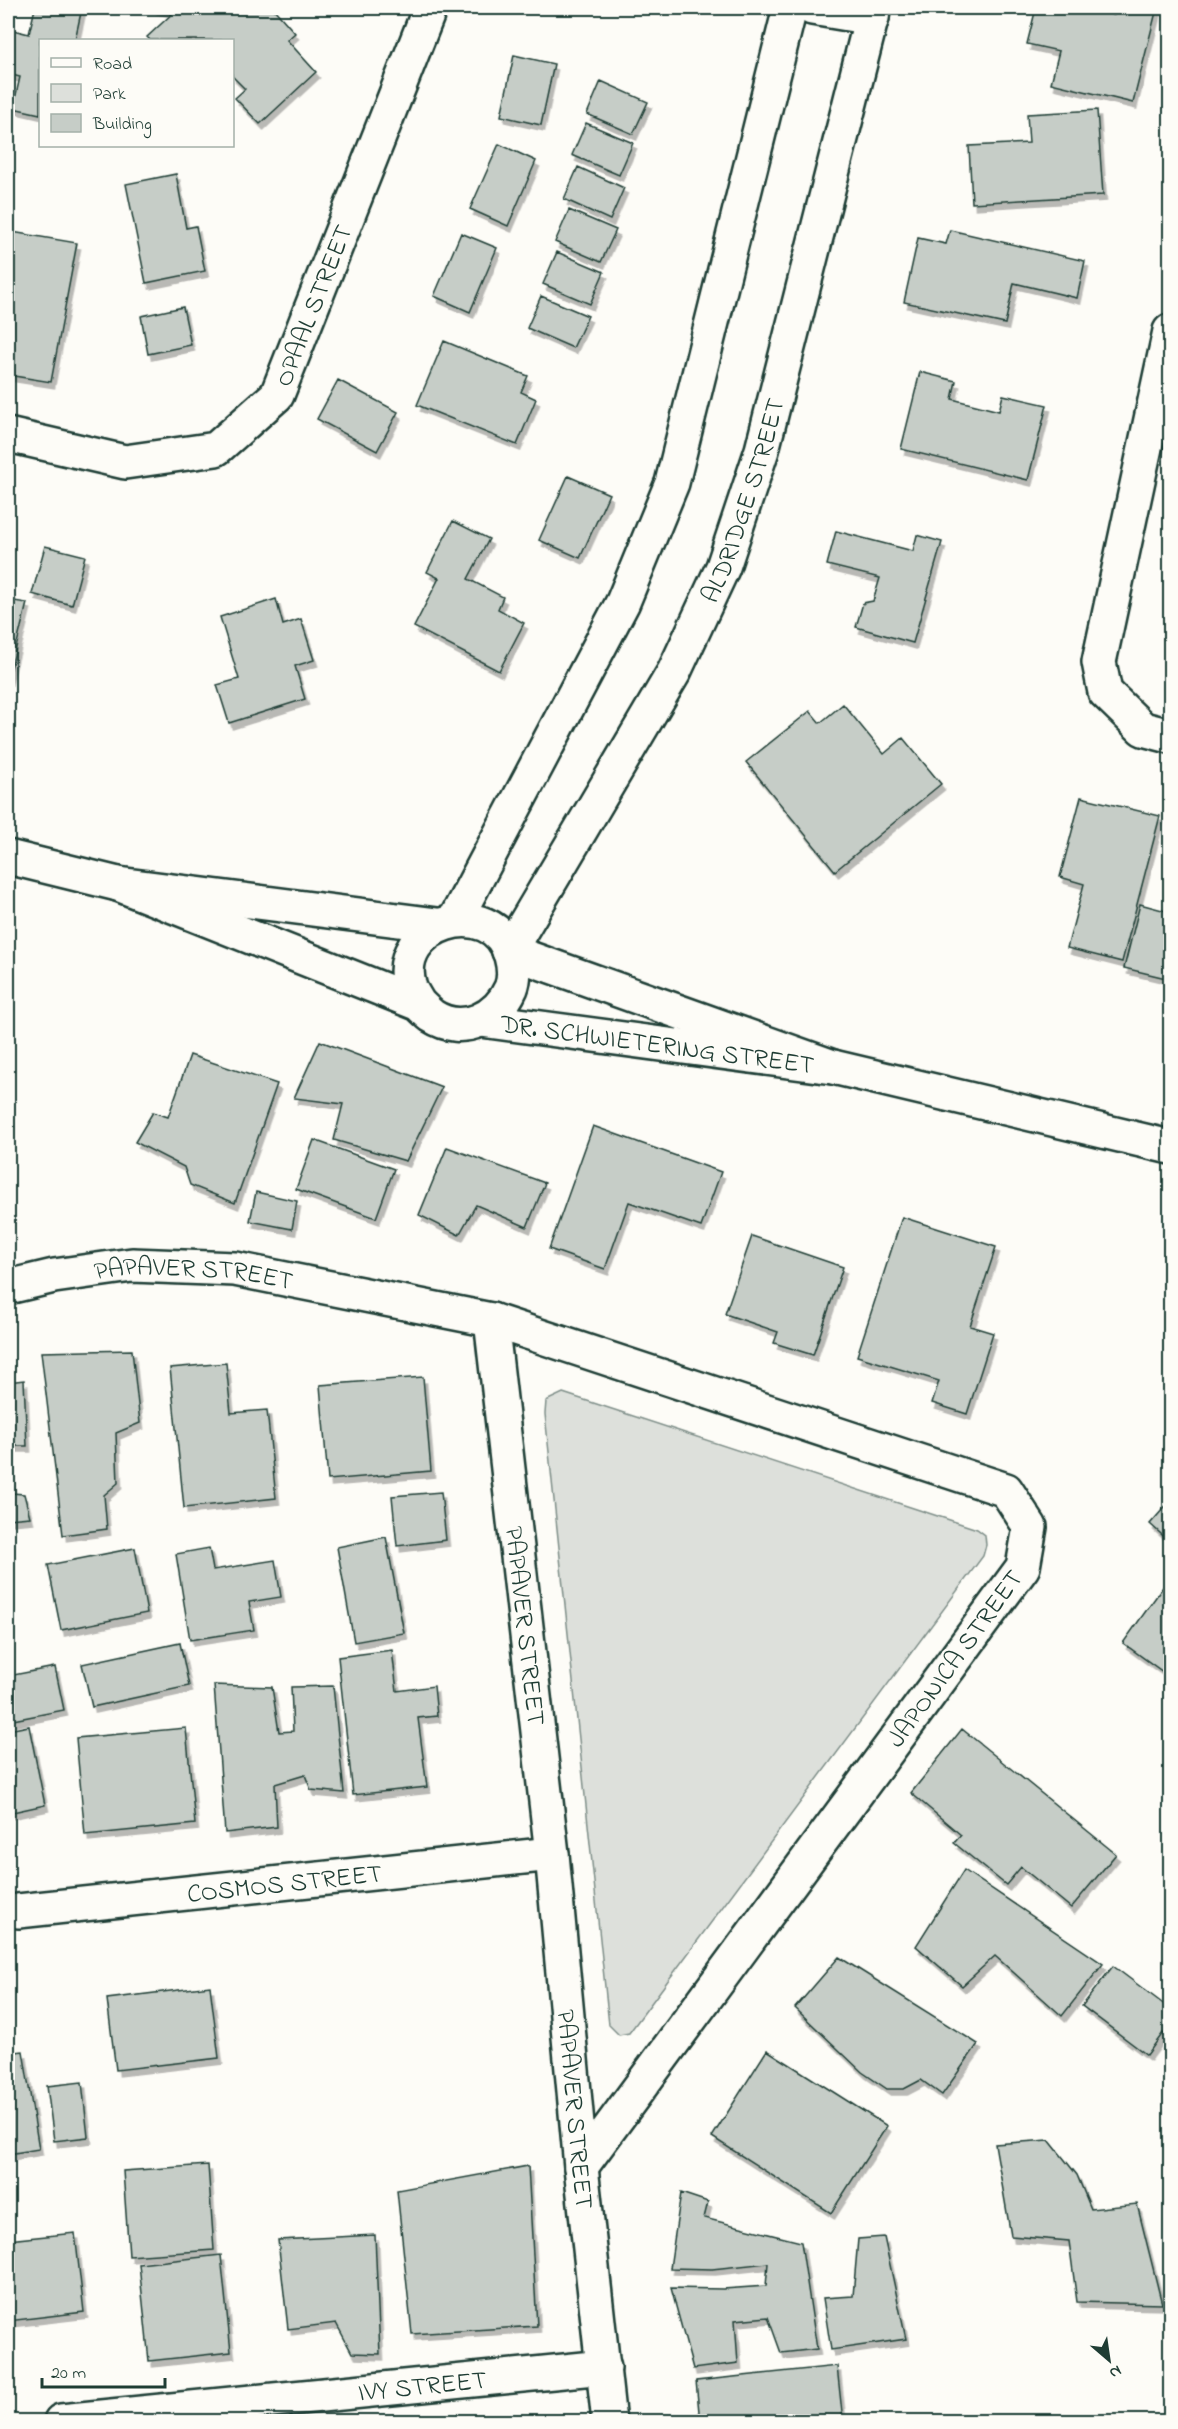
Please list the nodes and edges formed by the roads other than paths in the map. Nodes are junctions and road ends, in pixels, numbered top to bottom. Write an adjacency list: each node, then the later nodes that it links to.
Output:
1 (430, 8): 6 (street, OPAAL STREET)
2 (790, 8): 10 (street)
3 (812, 8): 4 (street)
4 (873, 13): 11 (street, ALDRIDGE STREET)
5 (1170, 331): 7 (street)
6 (8, 435)
7 (1170, 736)
8 (8, 857): 9 (street)
9 (118, 884): 10 (street); 12 (street)
10 (446, 922): 11 (street); 12 (street)
11 (509, 951): 13 (street); 14 (street, DR. SCHWIETERING STREET)
12 (419, 1004): 13 (street)
13 (481, 1020): 14 (street, DR. SCHWIETERING STREET)
14 (833, 1067): 15 (street, DR. SCHWIETERING STREET)
15 (1170, 1147)
16 (8, 1287): 17 (street, PAPAVER STREET)
17 (491, 1320): 18 (street, PAPAVER STREET); 20 (street, JAPONICA STREET)
18 (552, 1854): 19 (street, COSMOS STREET); 20 (street, PAPAVER STREET)
19 (18, 1911)
20 (581, 2167): 21 (street, PAPAVER STREET)
21 (604, 2367): 22 (street, IVY STREET); 23 (street, PAPAVER STREET)
22 (61, 2421)
23 (609, 2421)

